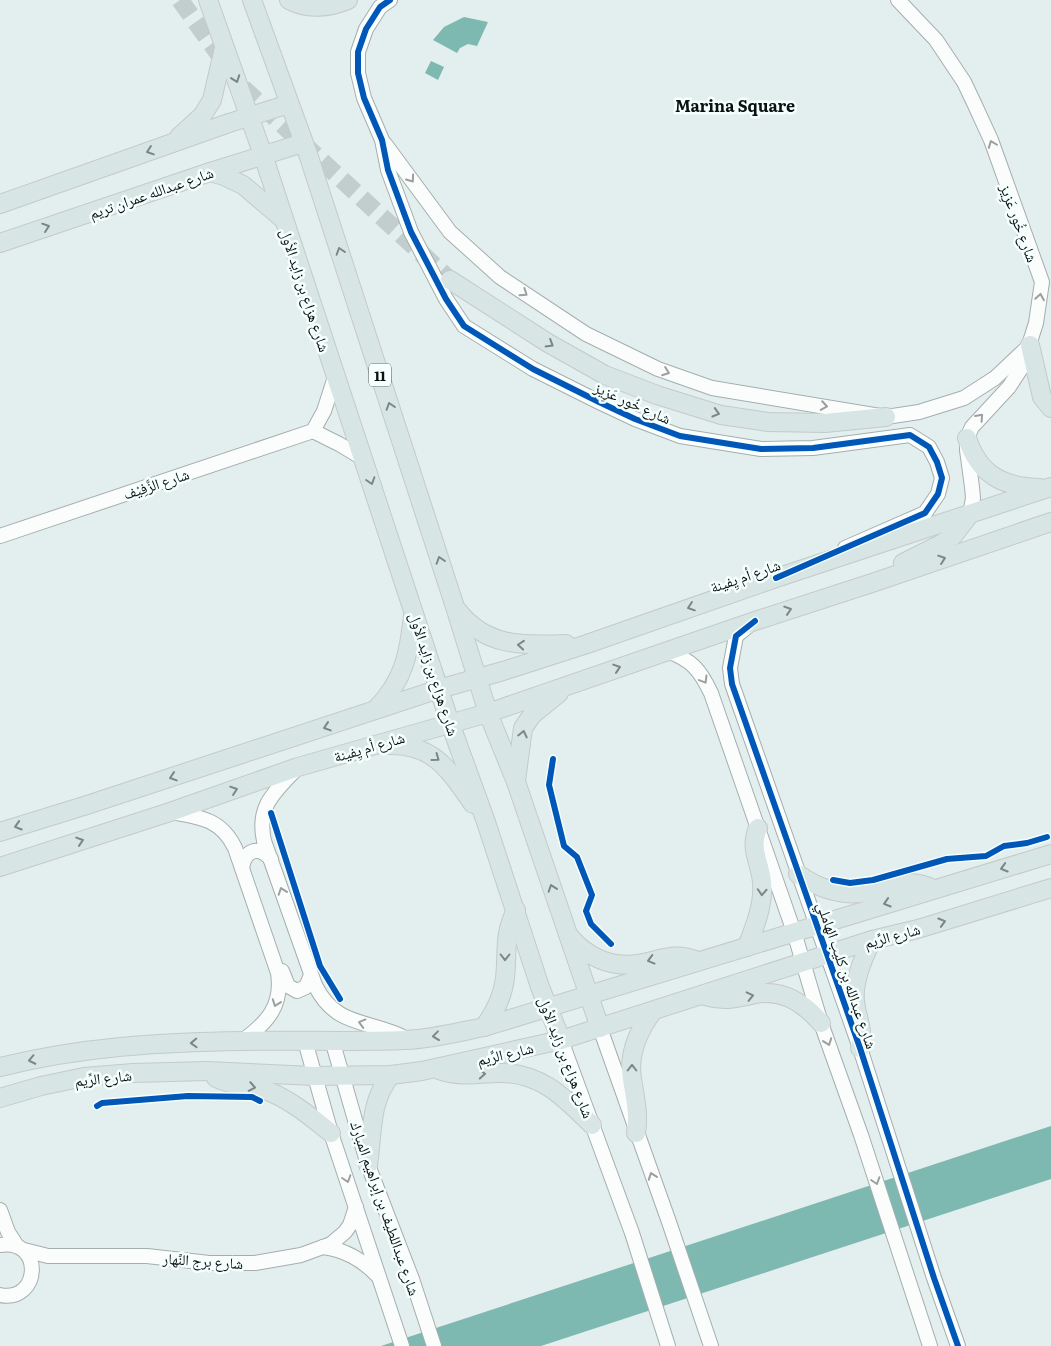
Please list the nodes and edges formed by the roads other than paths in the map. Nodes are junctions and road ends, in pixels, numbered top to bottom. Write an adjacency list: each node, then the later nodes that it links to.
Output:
1 (208, 0): 7 (main road, شارع هزاع بن زايد الأول)
2 (252, 0): 8 (main road, 11)
3 (289, 0): 4 (main road)
4 (348, 0)
5 (390, 0): 10 (street, شارع خُور عَزِيز)
6 (898, 0): 19 (street, شارع خُور عَزِيز, one-way to 6)
7 (224, 47): 9 (main road, شارع هزاع بن زايد الأول, one-way to 9); 11 (main road)
8 (289, 104): 9 (main road); 12 (main road, 11)
9 (249, 116): 11 (main road); 13 (main road, شارع هزاع بن زايد الأول)
10 (382, 140): 22 (street, one-way to 22); 30 (street, شارع خُور عَزِيز)
11 (173, 143): 15 (main road, one-way to 15)
12 (303, 143): 13 (main road, شارع عبدالله عمران تريم); 32 (main road, 11, one-way to 12)
13 (263, 155): 14 (main road, شارع عبدالله عمران تريم); 16 (main road, شارع هزاع بن زايد الأول)
14 (210, 172): 16 (main road); 17 (main road, شارع عبدالله عمران تريم, one-way to 14)
15 (0, 204)
16 (283, 219): 20 (main road, شارع هزاع بن زايد الأول)
17 (0, 243)
18 (450, 280): 22 (main road, one-way to 22)
19 (1030, 345): 21 (main road); 22 (street); 24 (street, شارع خُور عَزِيز, one-way to 19)
20 (335, 377): 23 (street); 25 (main road, شارع هزاع بن زايد الأول)
21 (1051, 408)
22 (886, 416)
23 (312, 431): 25 (street); 29 (street, شارع الزَّفِيْف)
24 (967, 438): 26 (main road); 27 (street)
25 (364, 459): 33 (main road, شارع هزاع بن زايد الأول, one-way to 33)
26 (1050, 488): 27 (main road, شارع أم يِفينة)
27 (970, 514): 30 (main road, شارع أم يِفينة); 31 (main road)
28 (1051, 522): 31 (main road, شارع أم يِفينة, one-way to 28)
29 (0, 536)
30 (776, 578): 35 (main road, شارع أم يِفينة, one-way to 35)
31 (875, 582): 34 (main road, شارع أم يِفينة, one-way to 31)
32 (455, 607): 35 (main road, one-way to 32); 37 (main road, 11)
33 (413, 610): 39 (main road, شارع هزاع بن زايد الأول); 42 (main road)
34 (755, 621): 36 (main road, شارع أم يِفينة); 40 (street, شارع عبدالله بن كليب الهاملي)
35 (587, 644): 37 (main road, شارع أم يِفينة)
36 (667, 651): 38 (main road, شارع أم يِفينة, one-way to 36); 41 (street, one-way to 41)
37 (478, 679): 39 (main road, شارع أم يِفينة); 43 (main road, 11)
38 (571, 683): 43 (main road, شارع أم يِفينة); 47 (main road, one-way to 38)
39 (439, 689): 42 (main road, شارع أم يِفينة); 44 (main road, شارع هزاع بن زايد الأول)
40 (738, 699): 41 (street); 56 (street, شارع عبدالله بن كليب الهاملي)
41 (714, 703): 50 (street)
42 (374, 711): 51 (main road, شارع أم يِفينة, one-way to 51)
43 (488, 713): 44 (main road, شارع أم يِفينة); 47 (main road, 11)
44 (450, 723): 45 (main road, شارع أم يِفينة); 49 (main road, شارع هزاع بن زايد الأول)
45 (373, 745): 46 (main road, شارع أم يِفينة); 49 (main road, one-way to 49)
46 (298, 767): 48 (main road, شارع أم يِفينة, one-way to 46); 53 (street)
47 (516, 782): 62 (main road, 11, one-way to 47)
48 (170, 812): 54 (main road, شارع أم يِفينة, one-way to 48); 55 (street)
49 (486, 822): 59 (main road, شارع هزاع بن زايد الأول)
50 (758, 828): 61 (street); 65 (main road, one-way to 65)
51 (0, 832)
52 (1051, 854): 58 (main road, شارع الرِّيم, one-way to 58)
53 (271, 859): 55 (street); 69 (street, one-way to 53)
54 (0, 867)
55 (242, 868): 63 (street)
56 (798, 874): 58 (main road); 60 (street, شارع عبدالله بن كليب الهاملي)
57 (1051, 888): 64 (main road, شارع الرِّيم, one-way to 57)
58 (934, 889): 60 (main road, شارع الرِّيم, one-way to 60)
59 (516, 910): 72 (main road, شارع هزاع بن زايد الأول); 75 (main road, one-way to 75)
60 (817, 925): 61 (main road, شارع الرِّيم); 66 (street, شارع عبدالله بن كليب الهاملي)
61 (794, 932): 65 (main road, شارع الرِّيم); 68 (street)
62 (568, 934): 67 (main road, one-way to 62); 70 (main road, 11)
63 (266, 937): 69 (street); 80 (street, one-way to 80)
64 (872, 940): 66 (main road, شارع الرِّيم); 82 (main road)
65 (747, 947): 67 (main road, شارع الرِّيم)
66 (828, 954): 68 (main road, شارع الرِّيم); 82 (street, شارع عبدالله بن كليب الهاملي)
67 (698, 961): 70 (main road, شارع الرِّيم)
68 (803, 962): 71 (main road, شارع الرِّيم); 74 (street)
69 (311, 975): 78 (street, one-way to 69)
70 (589, 996): 72 (main road, شارع الرِّيم); 76 (main road, 11)
71 (702, 996): 73 (main road, شارع الرِّيم); 74 (main road, one-way to 74)
72 (548, 1008): 75 (main road, شارع الرِّيم); 79 (main road, شارع هزاع بن زايد الأول)
73 (653, 1011): 76 (main road, شارع الرِّيم); 92 (main road, one-way to 73)
74 (821, 1023): 107 (street, one-way to 107)
75 (484, 1027): 78 (main road, شارع الرِّيم, one-way to 78)
76 (600, 1028): 79 (main road, شارع الرِّيم); 92 (street)
77 (332, 1040): 78 (main road, شارع الرِّيم); 81 (main road, شارع الرِّيم); 86 (street, شارع عبداللطيف بن إبراهيم المبارك)
78 (407, 1040)
79 (561, 1040): 84 (main road, شارع الرِّيم); 90 (street, شارع هزاع بن زايد الأول)
80 (242, 1041): 81 (main road, شارع الرِّيم); 83 (main road, شارع الرِّيم, one-way to 83)
81 (305, 1041): 88 (street, شارع عبداللطيف بن إبراهيم المبارك)
82 (860, 1048): 108 (street, شارع عبدالله بن كليب الهاملي)
83 (0, 1067)
84 (434, 1068): 87 (main road, شارع الرِّيم); 90 (main road, one-way to 90)
85 (207, 1071): 88 (main road, شارع الرِّيم); 89 (main road, شارع الرِّيم); 91 (main road, one-way to 91)
86 (343, 1075): 87 (main road, شارع الرِّيم); 88 (main road, شارع الرِّيم); 93 (street, شارع عبداللطيف بن إبراهيم المبارك)
87 (391, 1075): 93 (main road)
88 (314, 1076): 91 (street, شارع عبداللطيف بن إبراهيم المبارك)
89 (0, 1098)
90 (592, 1125): 105 (street, شارع هزاع بن زايد الأول)
91 (332, 1133): 94 (street, شارع عبداللطيف بن إبراهيم المبارك, one-way to 94)
92 (636, 1133): 106 (street, one-way to 92)
93 (368, 1165): 104 (street, شارع عبداللطيف بن إبراهيم المبارك)
94 (356, 1207): 97 (street, شارع برج النَّهار); 101 (street, شارع عبداللطيف بن إبراهيم المبارك)
95 (0, 1210): 98 (street)
96 (0, 1245): 98 (street, شارع برج النَّهار)
97 (323, 1247): 99 (street, شارع برج النَّهار); 101 (street, شارع برج النَّهار)
98 (20, 1248): 99 (street, شارع برج النَّهار); 100 (street)
99 (80, 1256): 100 (street, شارع برج النَّهار)
100 (32, 1276): 102 (street, شارع برج النَّهار)
101 (379, 1277): 103 (street, شارع عبداللطيف بن إبراهيم المبارك)
102 (0, 1295)
103 (402, 1346)
104 (434, 1346)
105 (668, 1346)
106 (710, 1346)
107 (930, 1346)
108 (958, 1346)

